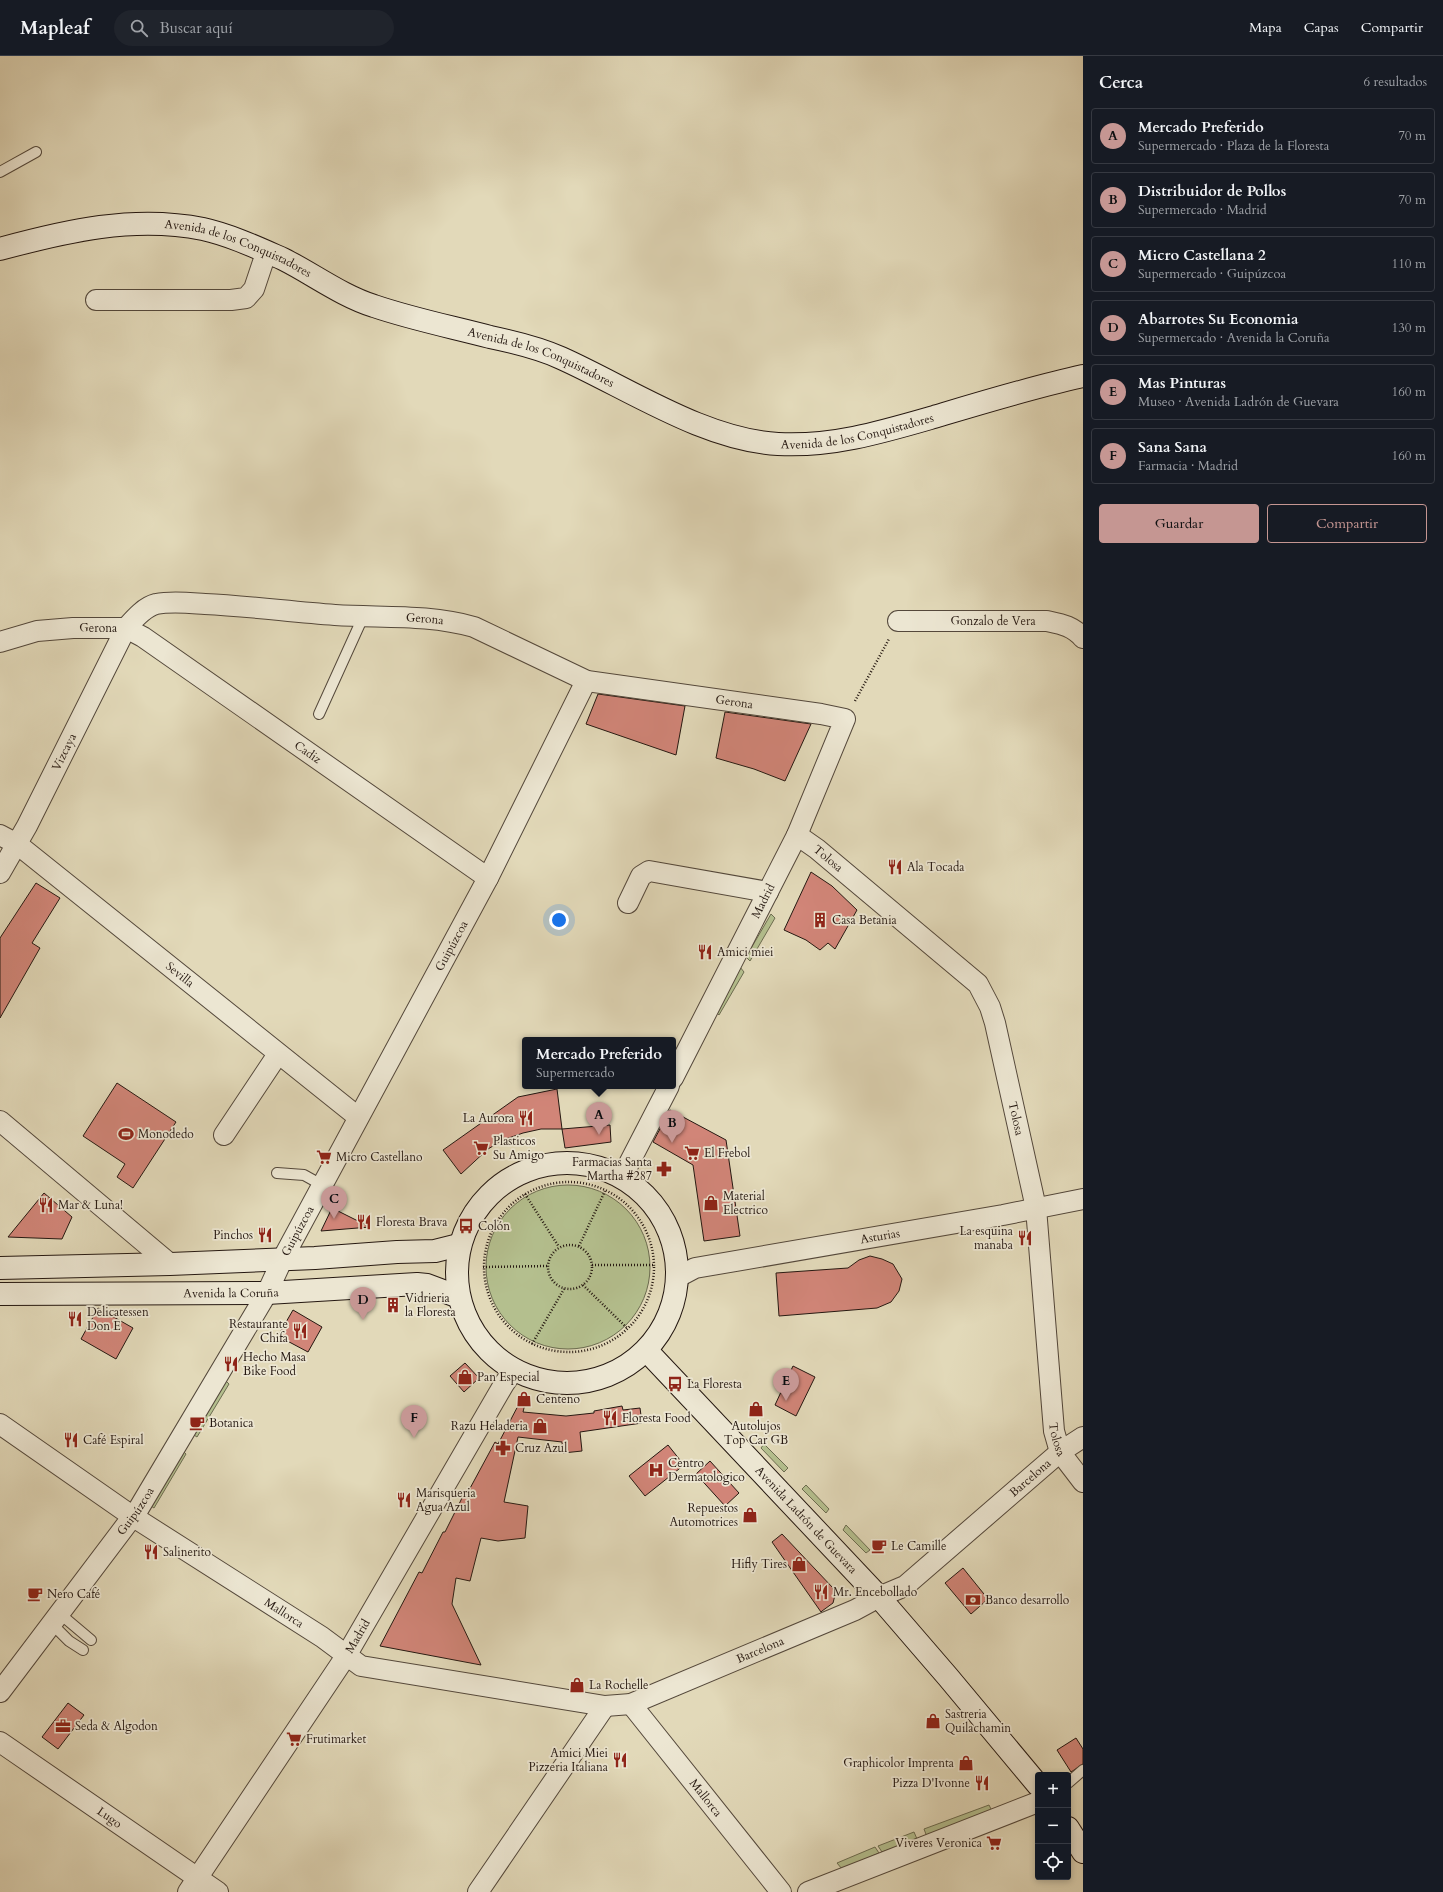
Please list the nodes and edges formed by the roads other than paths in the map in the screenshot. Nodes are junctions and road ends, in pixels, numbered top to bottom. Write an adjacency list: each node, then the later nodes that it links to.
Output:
1 (36, 152): 2 (lane)
2 (0, 172)
3 (0, 249): 4 (main road, Avenida de los Conquistadores)
4 (266, 253): 5 (street); 6 (main road, Avenida de los Conquistadores)
5 (96, 300)
6 (1083, 376)
7 (363, 617): 9 (street, Gerona); 12 (street, Gerona); 13 (lane)
8 (898, 621): 10 (street, Gonzalo de Vera)
9 (126, 628): 11 (street, Gerona); 16 (street, Vizcaya); 18 (street, Cadiz)
10 (1083, 638)
11 (0, 642)
12 (588, 681): 14 (street, Gerona); 18 (street, Guipúzcoa)
13 (319, 714)
14 (845, 719): 15 (street, Madrid)
15 (797, 835): 19 (street, Madrid); 31 (street, Tolosa)
16 (9, 839): 17 (street, Vizcaya); 21 (street, Sevilla)
17 (0, 873)
18 (488, 878): 24 (street, Guipúzcoa)
19 (768, 892): 20 (street); 22 (street, Madrid)
20 (628, 903)
21 (278, 1054): 24 (street, Sevilla); 26 (street)
22 (676, 1070)
23 (666, 1089): 28 (street, Madrid)
24 (358, 1117): 29 (street, Guipúzcoa)
25 (0, 1121): 34 (street)
26 (224, 1136)
27 (277, 1174): 29 (lane)
28 (622, 1177): 32 (main road); 36 (main road)
29 (322, 1185): 33 (street, Guipúzcoa)
30 (1083, 1199): 31 (street, Asturias)
31 (1036, 1208): 36 (street, Asturias); 44 (street, Tolosa)
32 (459, 1245): 33 (main road); 39 (main road)
33 (283, 1258): 34 (main road); 37 (street, Guipúzcoa)
34 (170, 1264): 35 (main road)
35 (0, 1268)
36 (678, 1278): 40 (main road)
37 (267, 1293): 38 (main road, Avenida la Coruña); 39 (main road, Avenida la Coruña); 46 (street, Guipúzcoa)
38 (0, 1294)
39 (458, 1297): 41 (main road)
40 (647, 1352): 41 (main road); 47 (main road, Avenida Ladrón de Guevara)
41 (513, 1371): 51 (street, Madrid)
42 (0, 1424): 46 (street, Mallorca)
43 (1083, 1437): 44 (street, Barcelona)
44 (1060, 1452): 45 (street, Tolosa); 47 (street, Barcelona)
45 (1083, 1482)
46 (132, 1516): 48 (street, Guipúzcoa); 51 (street, Mallorca)
47 (879, 1597): 53 (street, Barcelona); 58 (main road, Avenida Ladrón de Guevara)
48 (55, 1618): 49 (lane); 50 (lane); 52 (street, Guipúzcoa)
49 (91, 1640)
50 (83, 1650)
51 (346, 1656): 54 (street, Mallorca); 62 (street, Madrid)
52 (0, 1692)
53 (632, 1704): 54 (street, Barcelona); 65 (street, Mallorca)
54 (605, 1706): 64 (street)
55 (0, 1742): 62 (street, Lugo)
56 (1083, 1770): 57 (lane)
57 (1071, 1780)
58 (1035, 1781)
59 (1035, 1803): 66 (street)
60 (1071, 1833): 61 (main road)
61 (1083, 1852)
62 (192, 1884): 63 (street, Lugo)
63 (218, 1892)
64 (478, 1892)
65 (781, 1892)
66 (808, 1892)

